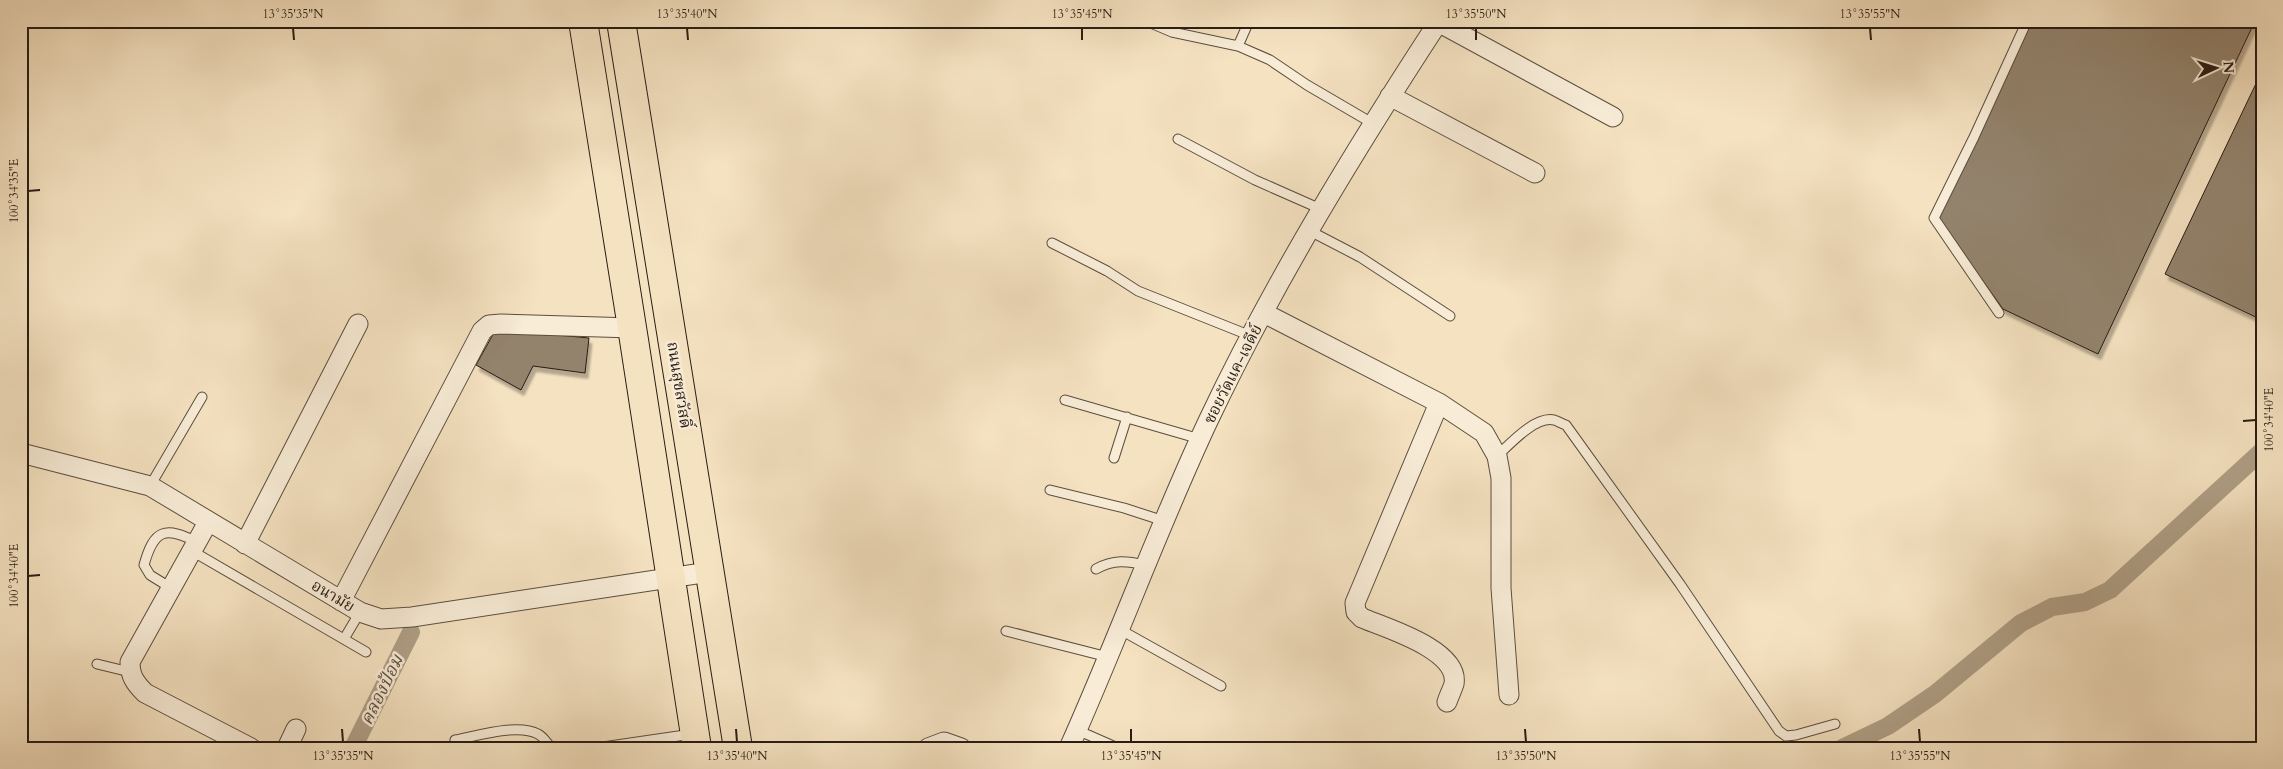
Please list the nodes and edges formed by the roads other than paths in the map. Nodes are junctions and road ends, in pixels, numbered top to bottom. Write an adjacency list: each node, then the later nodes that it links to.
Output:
1 (583, 21): 22 (main road)
2 (621, 21): 40 (main road, ถนนสุขสวัสดิ์)
3 (681, 21): 4 (lane)
4 (703, 21)
5 (1146, 21): 9 (lane)
6 (1249, 21): 9 (lane)
7 (2027, 21): 19 (lane)
8 (1438, 22): 10 (street, ซอยวัดแค-เจดีย์); 11 (street)
9 (1238, 46): 12 (lane)
10 (1390, 96): 12 (street, ซอยวัดแค-เจดีย์); 14 (street)
11 (1614, 117)
12 (1372, 123): 15 (street, ซอยวัดแค-เจดีย์)
13 (1178, 139): 15 (lane)
14 (1535, 173)
15 (1323, 210): 16 (street, ซอยวัดแค-เจดีย์)
16 (1310, 231): 18 (street, ซอยวัดแค-เจดีย์); 20 (lane)
17 (1052, 243): 23 (lane)
18 (1264, 313): 23 (street, ซอยวัดแค-เจดีย์); 26 (street)
19 (2000, 313)
20 (1450, 316)
21 (358, 324): 36 (street)
22 (632, 328): 41 (main road); 43 (street)
23 (1251, 336): 28 (street, ซอยวัดแค-เจดีย์)
24 (202, 397): 32 (lane)
25 (1065, 400): 27 (lane)
26 (1439, 403): 30 (street); 54 (street)
27 (1126, 417): 28 (lane); 31 (lane)
28 (1200, 439): 35 (street, ซอยวัดแค-เจดีย์)
29 (21, 452): 32 (street, อนามัย)
30 (1497, 456): 53 (street); 55 (lane)
31 (1114, 458)
32 (150, 486): 34 (street, อนามัย)
33 (1050, 490): 35 (lane)
34 (208, 522): 36 (street, อนามัย); 37 (street)
35 (1164, 522): 38 (street, ซอยวัดแค-เจดีย์)
36 (245, 544): 43 (street, อนามัย)
37 (195, 546): 42 (street); 42 (lane); 47 (lane)
38 (1146, 566): 39 (lane); 45 (street, ซอยวัดแค-เจดีย์)
39 (1096, 569)
40 (710, 572): 41 (street, อนามัย); 64 (main road, ถนนสุขสวัสดิ์)
41 (671, 578): 44 (street, อนามัย); 59 (main road)
42 (171, 588): 51 (street)
43 (341, 601): 44 (street, อนามัย)
44 (360, 612): 47 (lane)
45 (1119, 629): 49 (street, ซอยวัดแค-เจดีย์); 52 (lane)
46 (1006, 631): 49 (lane)
47 (344, 639): 48 (lane)
48 (366, 652)
49 (1108, 657): 57 (street, ซอยวัดแค-เจดีย์)
50 (97, 664): 51 (lane)
51 (130, 672): 60 (street)
52 (1220, 686)
53 (1509, 695)
54 (1447, 702)
55 (1835, 724)
56 (296, 729): 61 (street)
57 (1077, 730): 67 (street, ซอยวัดแค-เจดีย์); 68 (lane)
58 (455, 740): 62 (lane)
59 (696, 741): 63 (lane)
60 (251, 748)
61 (287, 748)
62 (552, 748)
63 (596, 748)
64 (738, 748)
65 (928, 748): 66 (street)
66 (961, 748)
67 (1069, 748)
68 (1118, 748)

